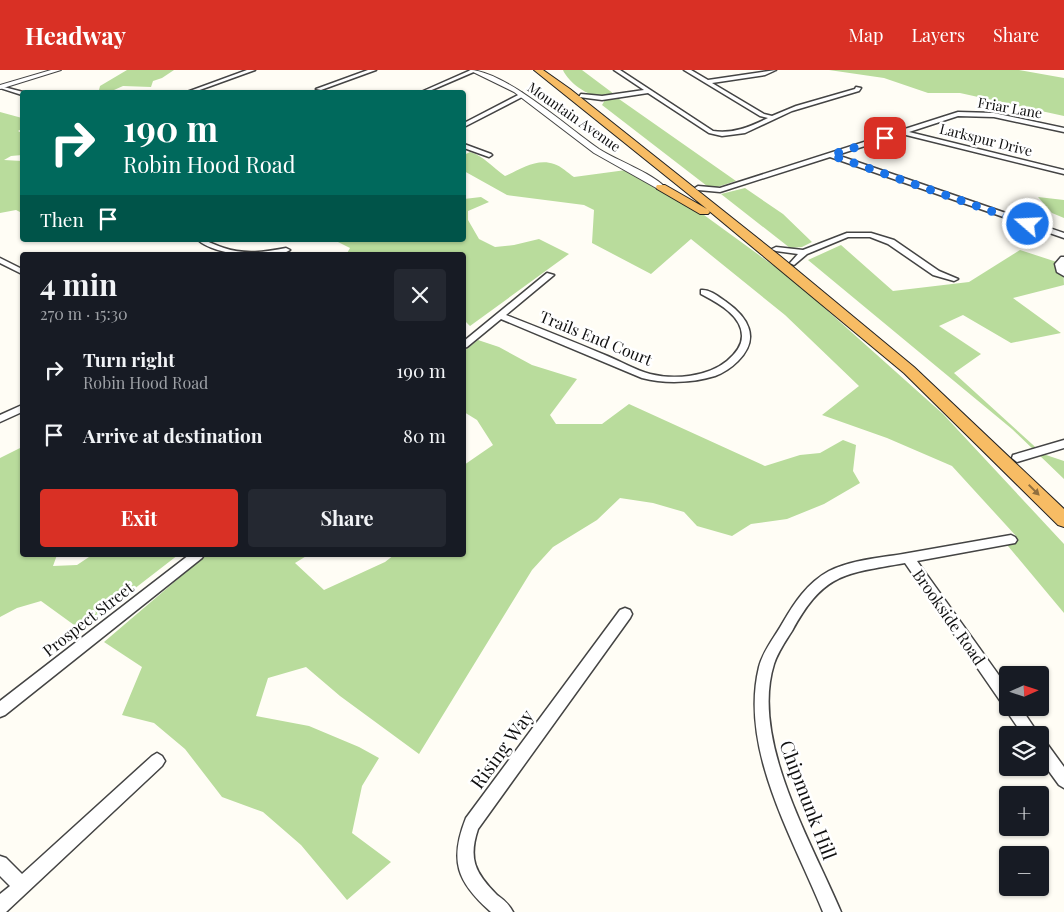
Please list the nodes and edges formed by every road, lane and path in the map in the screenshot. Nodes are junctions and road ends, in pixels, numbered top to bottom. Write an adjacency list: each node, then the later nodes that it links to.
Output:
1 (58, 70): 11 (street)
2 (252, 70): 14 (street)
3 (373, 70): 13 (street)
4 (473, 70): 15 (street); 18 (street, Mountain Avenue)
5 (538, 70): 28 (highway)
6 (546, 70): 19 (highway)
7 (618, 70): 16 (street)
8 (687, 70): 10 (street)
9 (773, 70): 10 (street)
10 (708, 82): 20 (street)
11 (0, 87): 17 (street)
12 (858, 88): 20 (street)
13 (319, 89)
14 (196, 90)
15 (428, 90)
16 (651, 91): 19 (street); 20 (street)
17 (20, 93)
18 (522, 95): 21 (street); 29 (street, Mountain Avenue)
19 (598, 102): 30 (highway)
20 (774, 118)
21 (466, 124)
22 (1064, 130): 23 (street, Friar Lane)
23 (902, 132): 25 (street, Friar Lane); 27 (street, Larkspur Drive)
24 (466, 147): 26 (street)
25 (831, 155): 30 (street, Friar Lane); 31 (street)
26 (489, 156)
27 (1064, 172)
28 (672, 176): 29 (highway); 37 (highway)
29 (662, 187): 37 (highway)
30 (717, 195): 37 (highway)
31 (1064, 236)
32 (205, 242): 34 (street)
33 (286, 250): 35 (street)
34 (232, 252)
35 (274, 252)
36 (804, 252): 37 (street); 39 (street); 42 (street)
37 (776, 254): 39 (highway); 51 (highway, one-way to 51)
38 (0, 260): 40 (street)
39 (794, 263): 49 (highway)
40 (20, 271)
41 (550, 274): 44 (street)
42 (954, 279)
43 (704, 292): 44 (street, Trails End Court)
44 (501, 316): 45 (street)
45 (466, 343)
46 (20, 409): 47 (street)
47 (0, 418)
48 (1064, 444): 49 (street)
49 (1017, 458): 50 (highway)
50 (1064, 503)
51 (1064, 520)
52 (1011, 540): 54 (street, Chipmunk Hill)
53 (195, 557): 57 (street, Prospect Street)
54 (908, 558): 56 (street, Brookside Road); 65 (street, Chipmunk Hill)
55 (625, 614): 64 (street, Rising Way)
56 (999, 687)
57 (0, 710)
58 (1049, 759): 60 (street)
59 (154, 764): 62 (street)
60 (1064, 780)
61 (0, 864): 62 (street)
62 (22, 886): 63 (street)
63 (0, 906)
64 (504, 912)
65 (832, 912)

